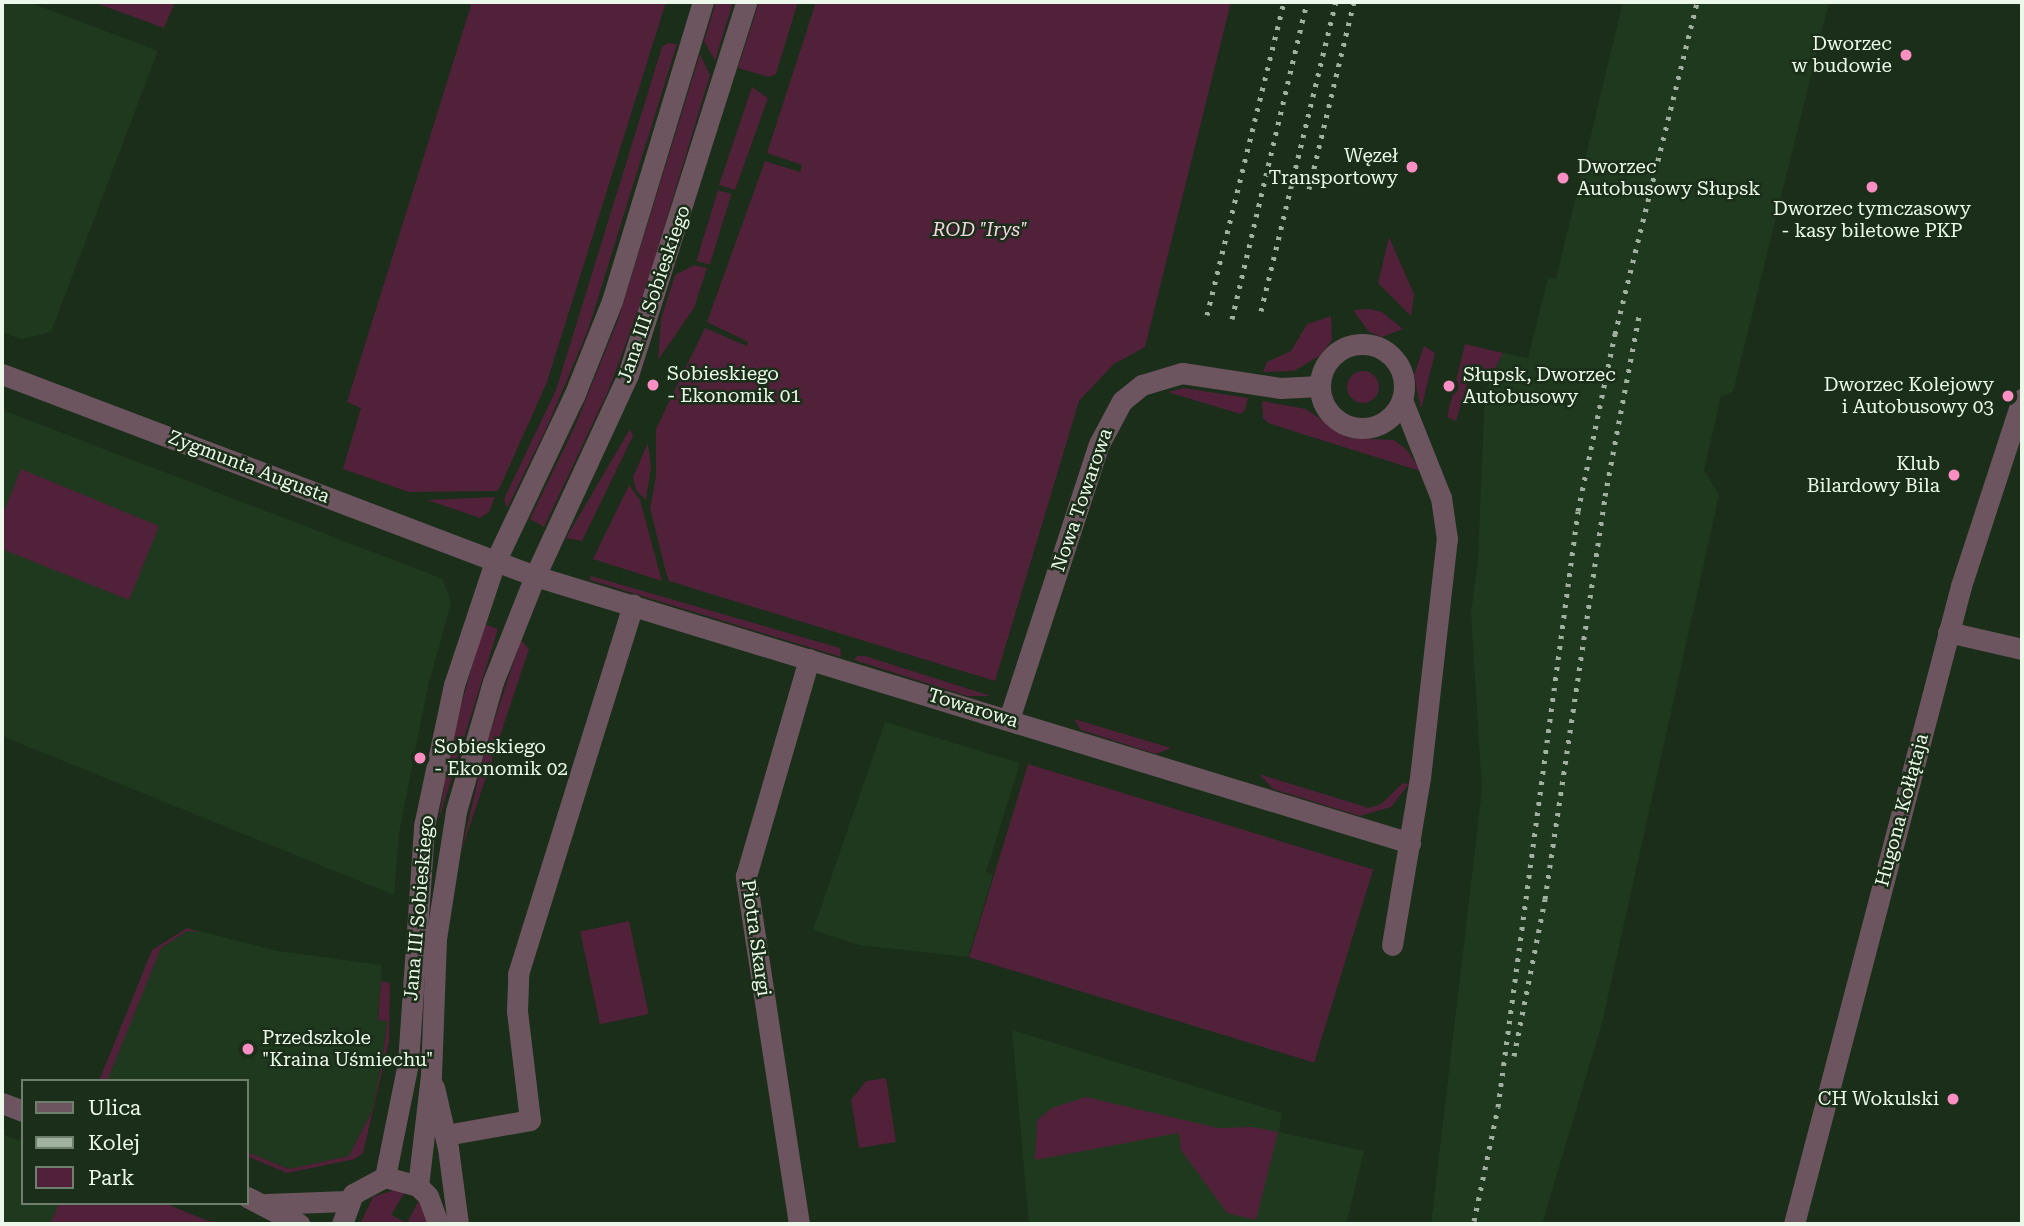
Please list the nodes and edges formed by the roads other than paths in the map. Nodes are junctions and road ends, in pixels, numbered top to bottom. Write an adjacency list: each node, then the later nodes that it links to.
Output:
1 (703, 2): 7 (street, Jana III Sobieskiego)
2 (746, 2): 8 (street, Jana III Sobieskiego)
3 (2, 374): 7 (street, Zygmunta Augusta)
4 (1320, 386): 6 (street); 6 (street); 13 (street, Nowa Towarowa)
5 (2022, 399): 10 (street, Hugona Kołłątaja)
6 (1402, 400): 14 (street)
7 (495, 562): 8 (street); 20 (street, Jana III Sobieskiego)
8 (534, 576): 9 (street, Towarowa); 16 (street, Jana III Sobieskiego)
9 (633, 605): 12 (street, Towarowa); 19 (street)
10 (1948, 632): 11 (street); 29 (street, Hugona Kołłątaja)
11 (2022, 649)
12 (809, 659): 13 (street, Towarowa); 28 (street, Piotra Skargi)
13 (1009, 719): 14 (street, Towarowa)
14 (1410, 843): 15 (street)
15 (1392, 945)
16 (431, 1075): 19 (street, Jana III Sobieskiego); 21 (street, Jana III Sobieskiego)
17 (2, 1103): 18 (street)
18 (21, 1110)
19 (446, 1135): 27 (street, Jana III Sobieskiego)
20 (385, 1177): 21 (street); 23 (street)
21 (418, 1185): 26 (street)
22 (256, 1200): 23 (street); 24 (street)
23 (347, 1201): 25 (street)
24 (299, 1224)
25 (342, 1224)
26 (438, 1224)
27 (458, 1224)
28 (799, 1224)
29 (1794, 1224)

